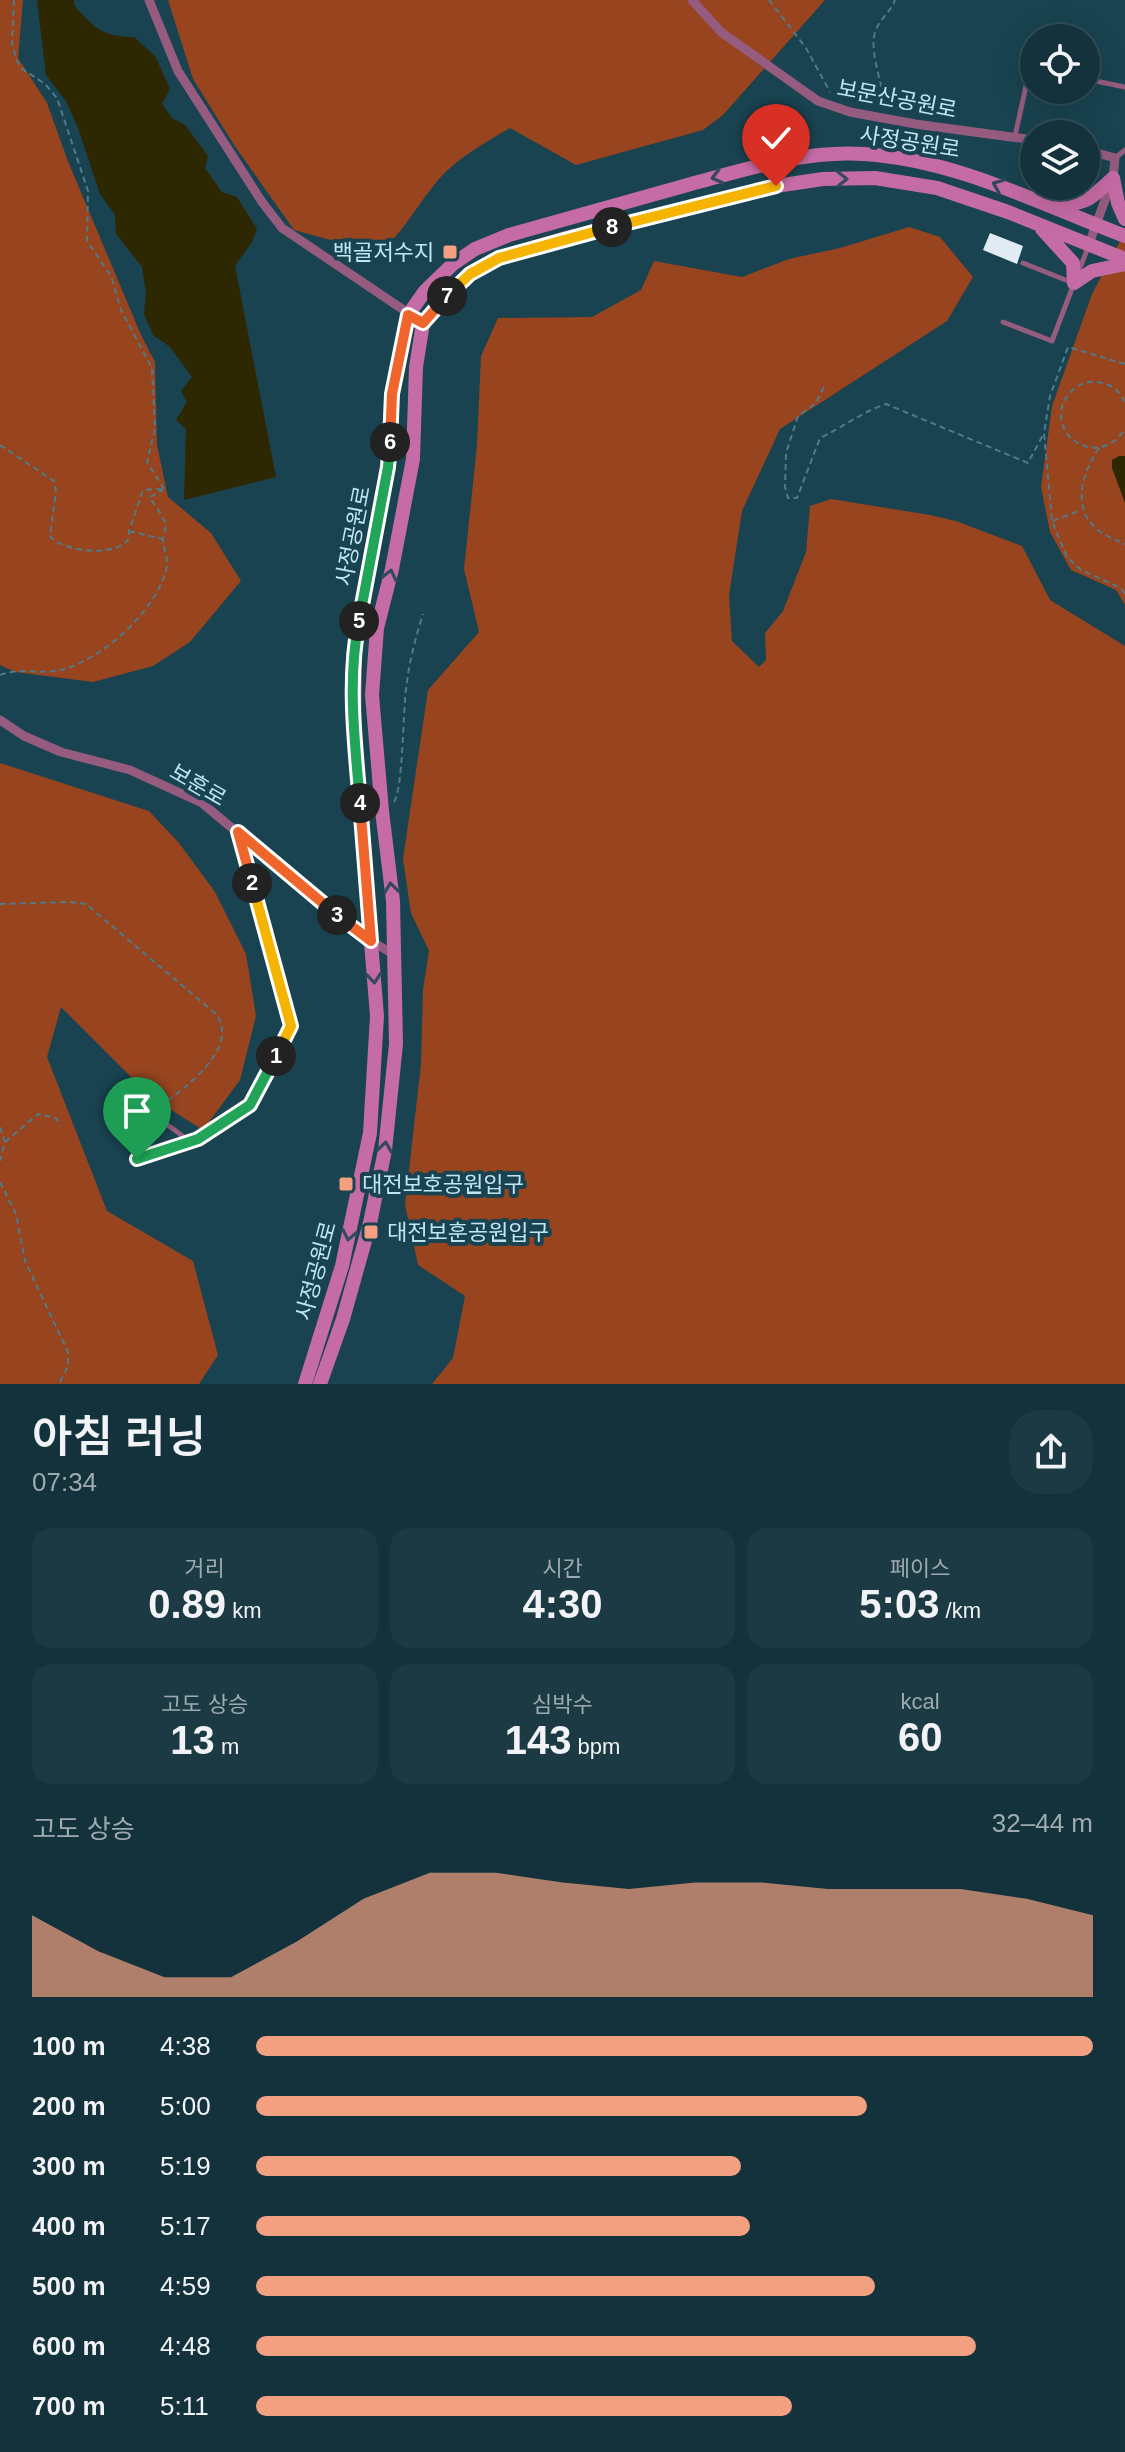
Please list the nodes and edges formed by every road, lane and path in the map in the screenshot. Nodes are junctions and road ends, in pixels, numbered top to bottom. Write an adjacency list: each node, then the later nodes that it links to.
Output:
1 (14, 0): 38 (path)
2 (149, 0): 26 (street)
3 (692, 0): 9 (street, 보문산공원로)
4 (769, 0): 9 (path)
5 (895, 0): 10 (path)
6 (1100, 82): 7 (lane)
7 (1125, 87)
8 (1022, 104): 11 (lane)
9 (838, 108): 10 (street, 보문산공원로)
10 (887, 119): 11 (street, 보문산공원로)
11 (1015, 137): 12 (street, 보문산공원로)
12 (1020, 138)
13 (1125, 150): 15 (lane)
14 (1100, 154): 15 (street)
15 (1115, 158): 16 (street)
16 (1113, 178): 17 (main road); 18 (main road); 20 (street)
17 (1043, 204): 20 (main road, 사정공원로); 26 (main road, 사정공원로, one-way to 26)
18 (1125, 219)
19 (1036, 223): 22 (main road, 사정공원로); 25 (main road); 28 (main road, 사정공원로, one-way to 19)
20 (1096, 225): 21 (main road, 사정공원로); 22 (street)
21 (1125, 236)
22 (1089, 244): 23 (main road, 사정공원로); 25 (lane)
23 (1125, 261): 25 (main road)
24 (1023, 263): 25 (lane)
25 (1074, 283): 27 (lane)
26 (408, 315): 28 (street); 52 (main road, 사정공원로)
27 (1003, 322)
28 (423, 323): 49 (main road, 사정공원로, one-way to 28)
29 (1125, 364): 33 (path)
30 (824, 387): 33 (path)
31 (1125, 402): 37 (path)
32 (1125, 429): 34 (path)
33 (1044, 433): 40 (path)
34 (1118, 439): 35 (path); 37 (path)
35 (1125, 440)
36 (0, 445): 41 (path)
37 (1099, 448): 39 (path)
38 (164, 489): 41 (path); 42 (path)
39 (1082, 510): 40 (path); 43 (path)
40 (1052, 521): 44 (path)
41 (129, 531): 42 (path)
42 (163, 539): 47 (path)
43 (1125, 544)
44 (1123, 587): 45 (path)
45 (1125, 594)
46 (423, 614): 49 (path)
47 (0, 675)
48 (0, 720): 50 (street, 보훈로)
49 (382, 814): 53 (main road, 사정공원로, one-way to 49)
50 (238, 832): 52 (street, 보훈로); 59 (lane)
51 (0, 904): 55 (path)
52 (371, 941): 53 (street, 보훈로); 64 (main road, 사정공원로, one-way to 64)
53 (393, 954): 65 (main road, 사정공원로, one-way to 53)
54 (125, 1095): 55 (lane)
55 (151, 1114): 59 (lane)
56 (61, 1126): 58 (path)
57 (0, 1127): 58 (path)
58 (5, 1142): 61 (path)
59 (190, 1142): 60 (lane)
60 (137, 1159)
61 (0, 1161)
62 (0, 1182): 63 (path)
63 (59, 1384)
64 (305, 1384)
65 (320, 1384)

